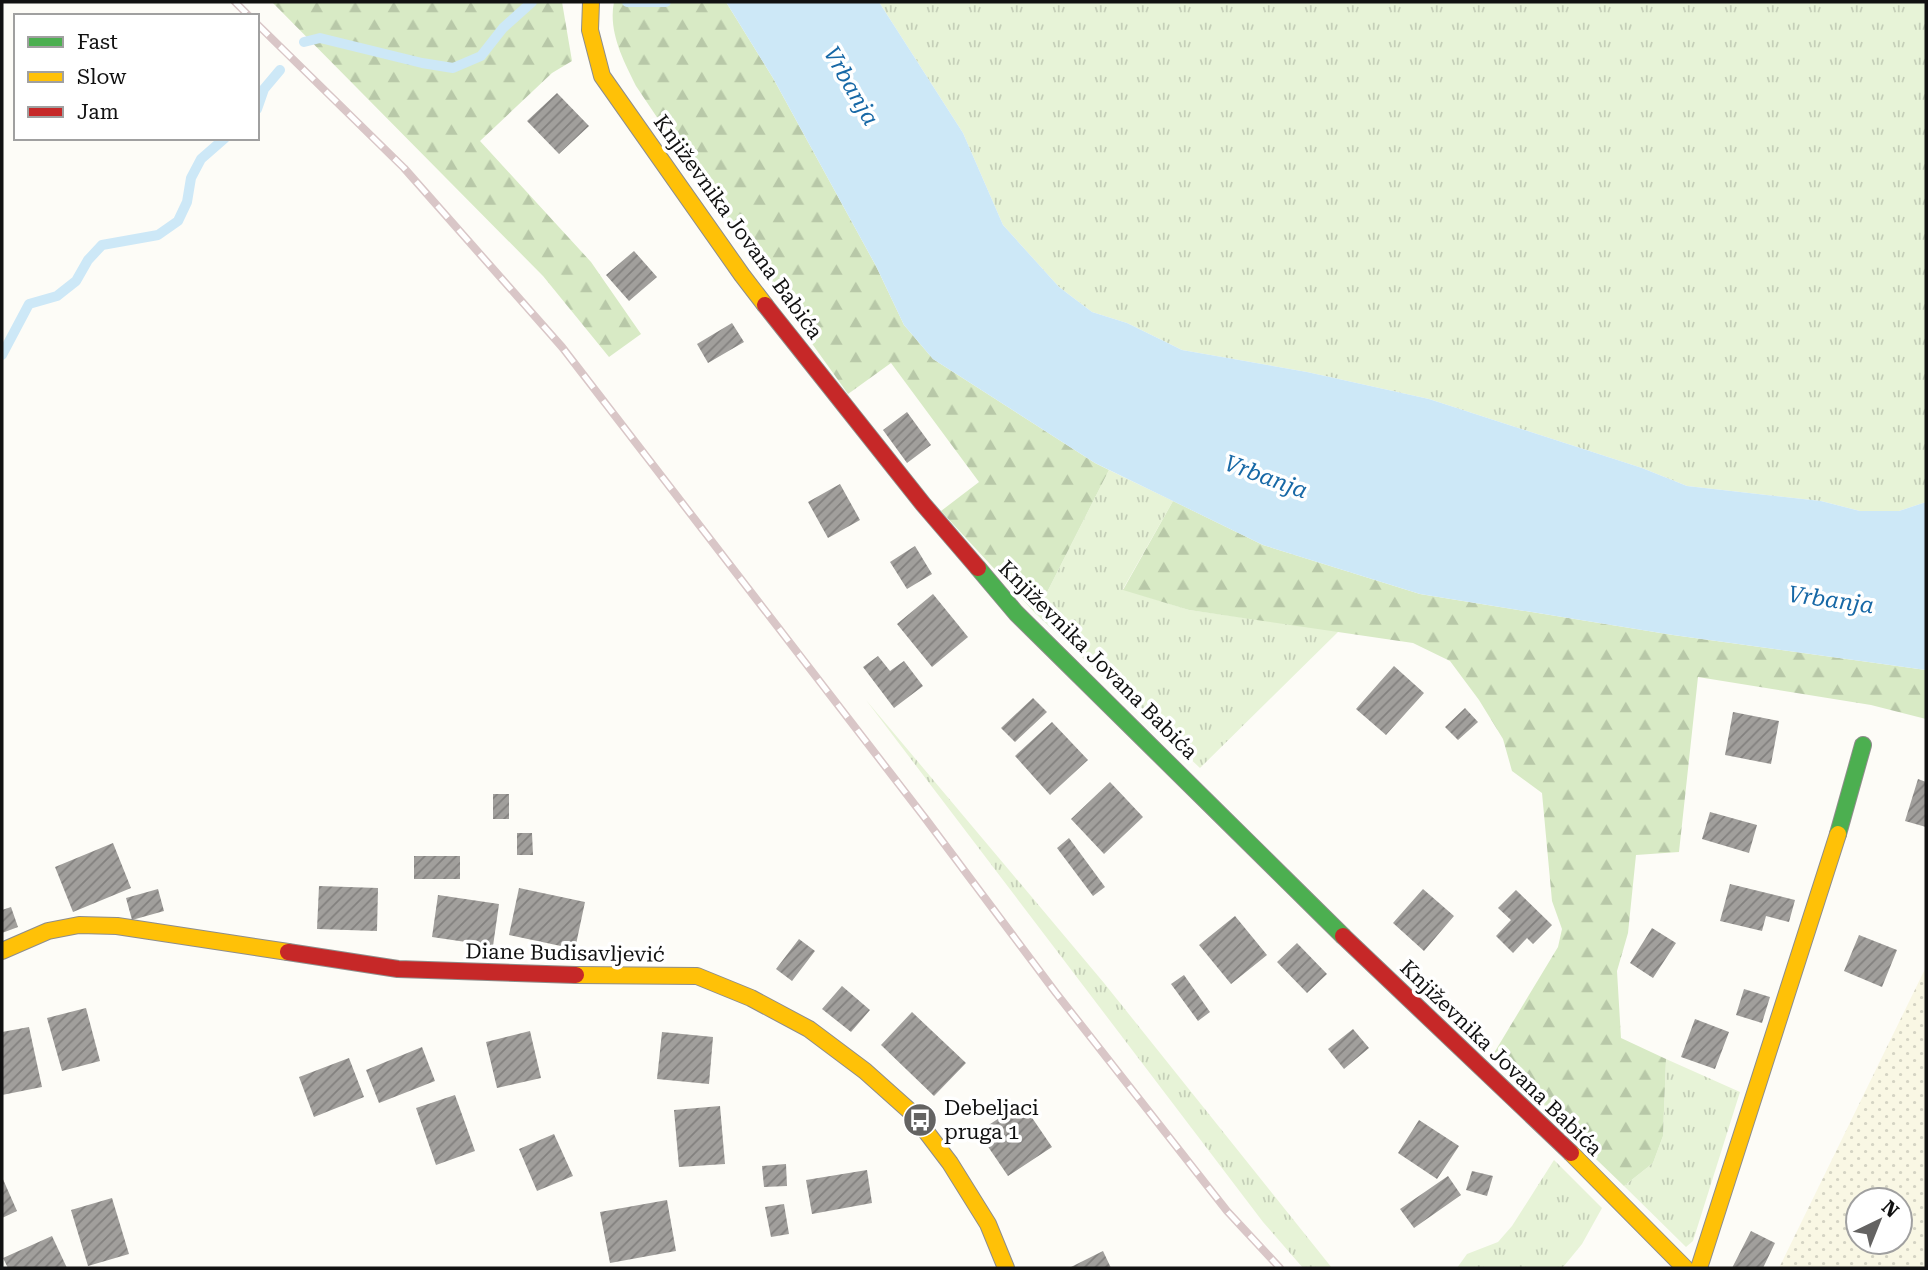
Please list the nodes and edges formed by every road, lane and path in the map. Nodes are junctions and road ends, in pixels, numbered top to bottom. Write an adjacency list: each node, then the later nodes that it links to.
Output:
1 (591, 2): 5 (street, Književnika Jovana Babića)
2 (1863, 744): 6 (street)
3 (2, 951): 4 (street, Diane Budisavljević)
4 (1006, 1268)
5 (1685, 1268)
6 (1699, 1268)

